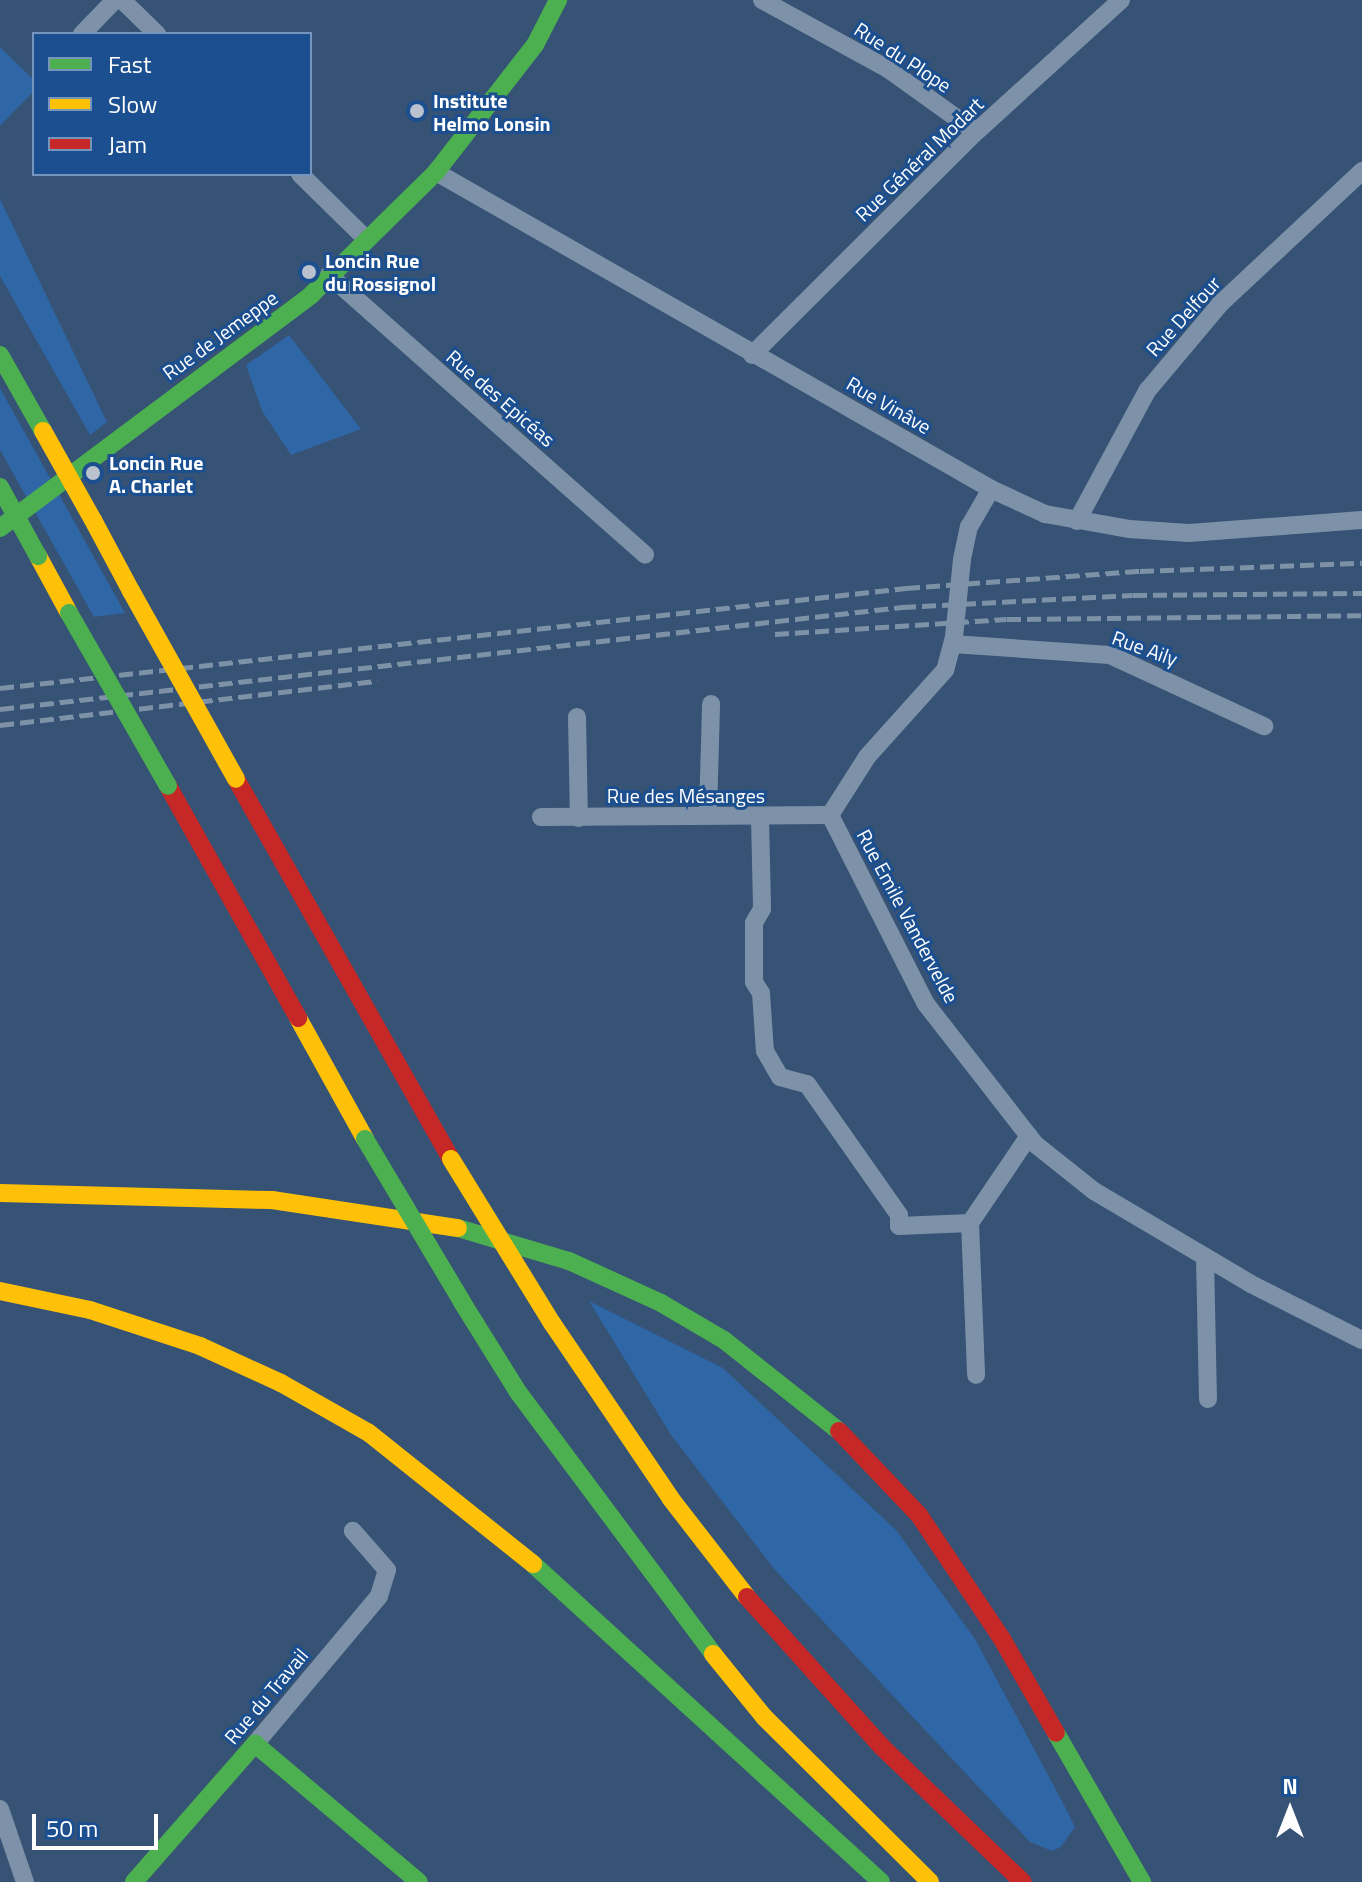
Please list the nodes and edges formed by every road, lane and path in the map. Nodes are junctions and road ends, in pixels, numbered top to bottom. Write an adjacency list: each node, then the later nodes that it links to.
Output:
1 (115, 0): 6 (street)
2 (122, 0): 7 (street)
3 (558, 0): 10 (main road, Rue de Jemeppe)
4 (762, 0): 8 (street, Rue du Plope)
5 (1121, 0): 8 (street, Rue Général Modart)
6 (84, 32)
7 (155, 32)
8 (976, 132): 15 (street, Rue Général Modart)
9 (1362, 171): 19 (street, Rue Delfour)
10 (436, 172): 12 (main road, Rue de Jemeppe); 15 (street, Rue Vinâve)
11 (302, 176): 12 (street)
12 (364, 237): 13 (main road, Rue de Jemeppe)
13 (329, 275): 20 (main road, Rue de Jemeppe); 21 (street, Rue des Epicéas)
14 (0, 355): 47 (main road, bridge)
15 (752, 355): 17 (street, Rue Vinâve)
16 (0, 487): 46 (main road, bridge)
17 (991, 489): 19 (street, Rue Vinâve); 22 (street, bridge)
18 (1362, 520): 19 (street, Rue Vinâve)
19 (1077, 521)
20 (0, 528)
21 (645, 555)
22 (954, 640): 25 (street, Rue Aily); 27 (street)
23 (711, 704): 26 (street)
24 (577, 717): 29 (street)
25 (1264, 726)
26 (708, 814): 29 (street, Rue des Mésanges); 30 (street, Rue des Mésanges)
27 (830, 815): 30 (street, Rue des Mésanges); 31 (street, Rue Emile Vandervelde)
28 (541, 817): 29 (street, Rue des Mésanges)
29 (579, 818)
30 (760, 818): 33 (street)
31 (1029, 1136): 33 (street); 34 (street, Rue Emile Vandervelde)
32 (0, 1193): 48 (main road)
33 (970, 1223): 37 (street)
34 (1205, 1257): 36 (street, Rue Emile Vandervelde); 38 (street)
35 (0, 1291): 45 (main road)
36 (1362, 1340)
37 (976, 1375)
38 (1208, 1399)
39 (353, 1531): 40 (street, Rue du Travail)
40 (255, 1744): 43 (main road, Rue du Travail); 44 (main road)
41 (0, 1809): 42 (street)
42 (25, 1882)
43 (134, 1882)
44 (419, 1882)
45 (881, 1882)
46 (930, 1882)
47 (1023, 1882)
48 (1142, 1882)

